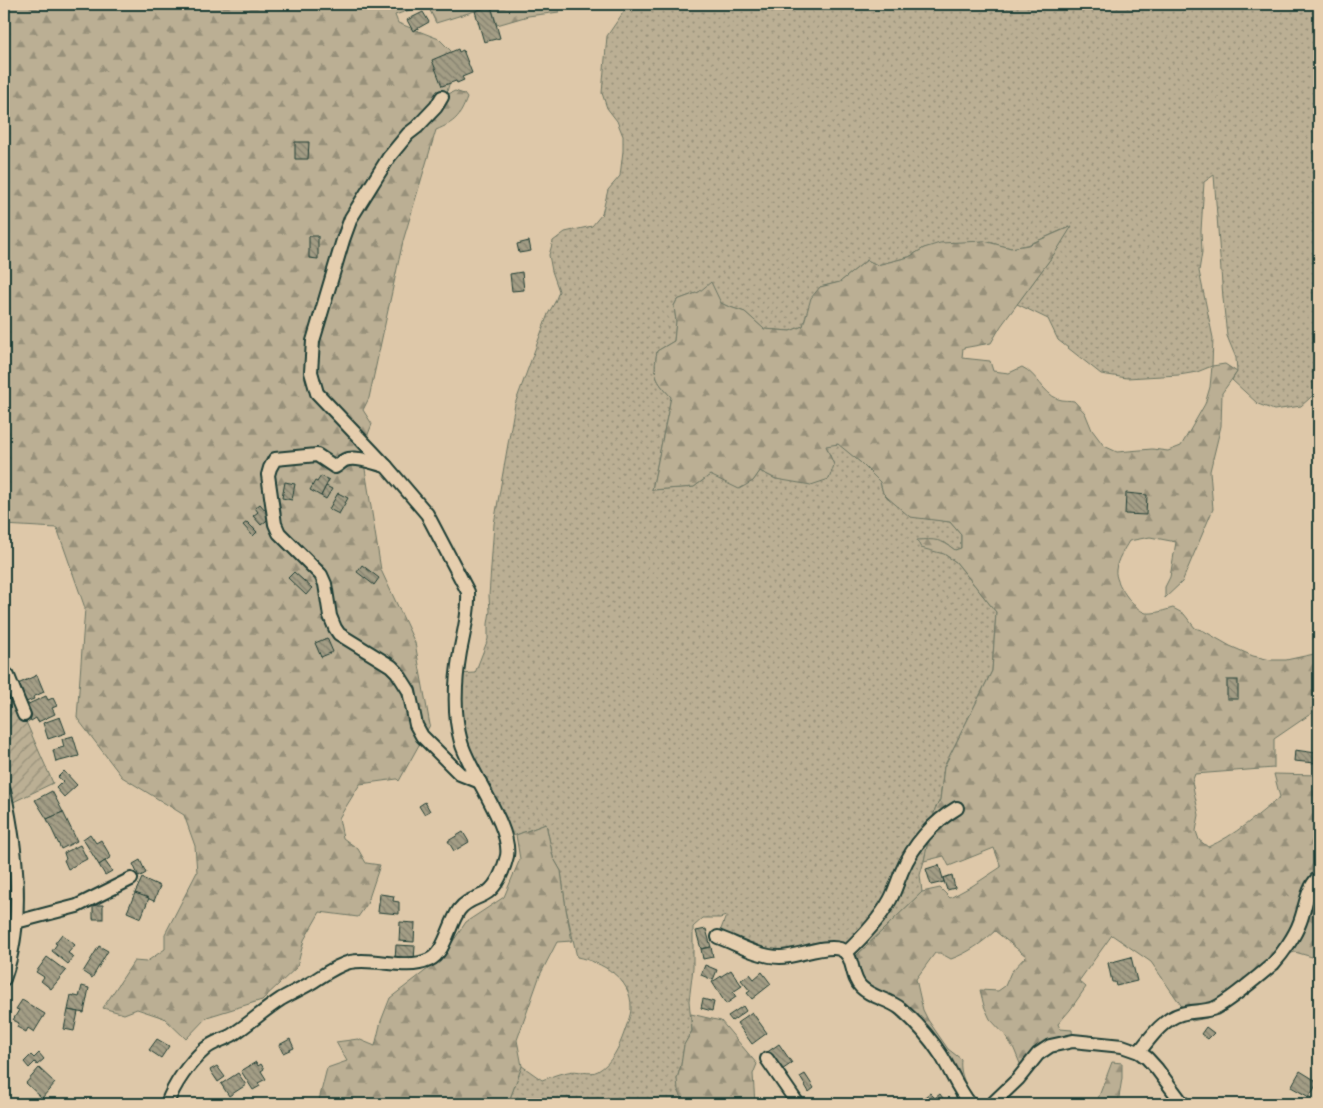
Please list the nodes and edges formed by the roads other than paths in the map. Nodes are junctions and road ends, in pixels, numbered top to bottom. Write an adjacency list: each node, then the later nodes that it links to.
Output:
1 (442, 97): 2 (street)
2 (386, 466): 5 (street); 5 (street)
3 (4, 672): 4 (street)
4 (24, 715)
5 (480, 782): 16 (street)
6 (4, 791): 10 (street)
7 (957, 808): 12 (street)
8 (1319, 877): 14 (street)
9 (131, 879): 10 (street)
10 (16, 922): 13 (street)
11 (718, 936): 12 (street)
12 (846, 954): 18 (street)
13 (4, 979)
14 (1139, 1052): 19 (street); 20 (street)
15 (767, 1059): 17 (street)
16 (167, 1104)
17 (798, 1104)
18 (970, 1104)
19 (992, 1104)
20 (1183, 1104)

